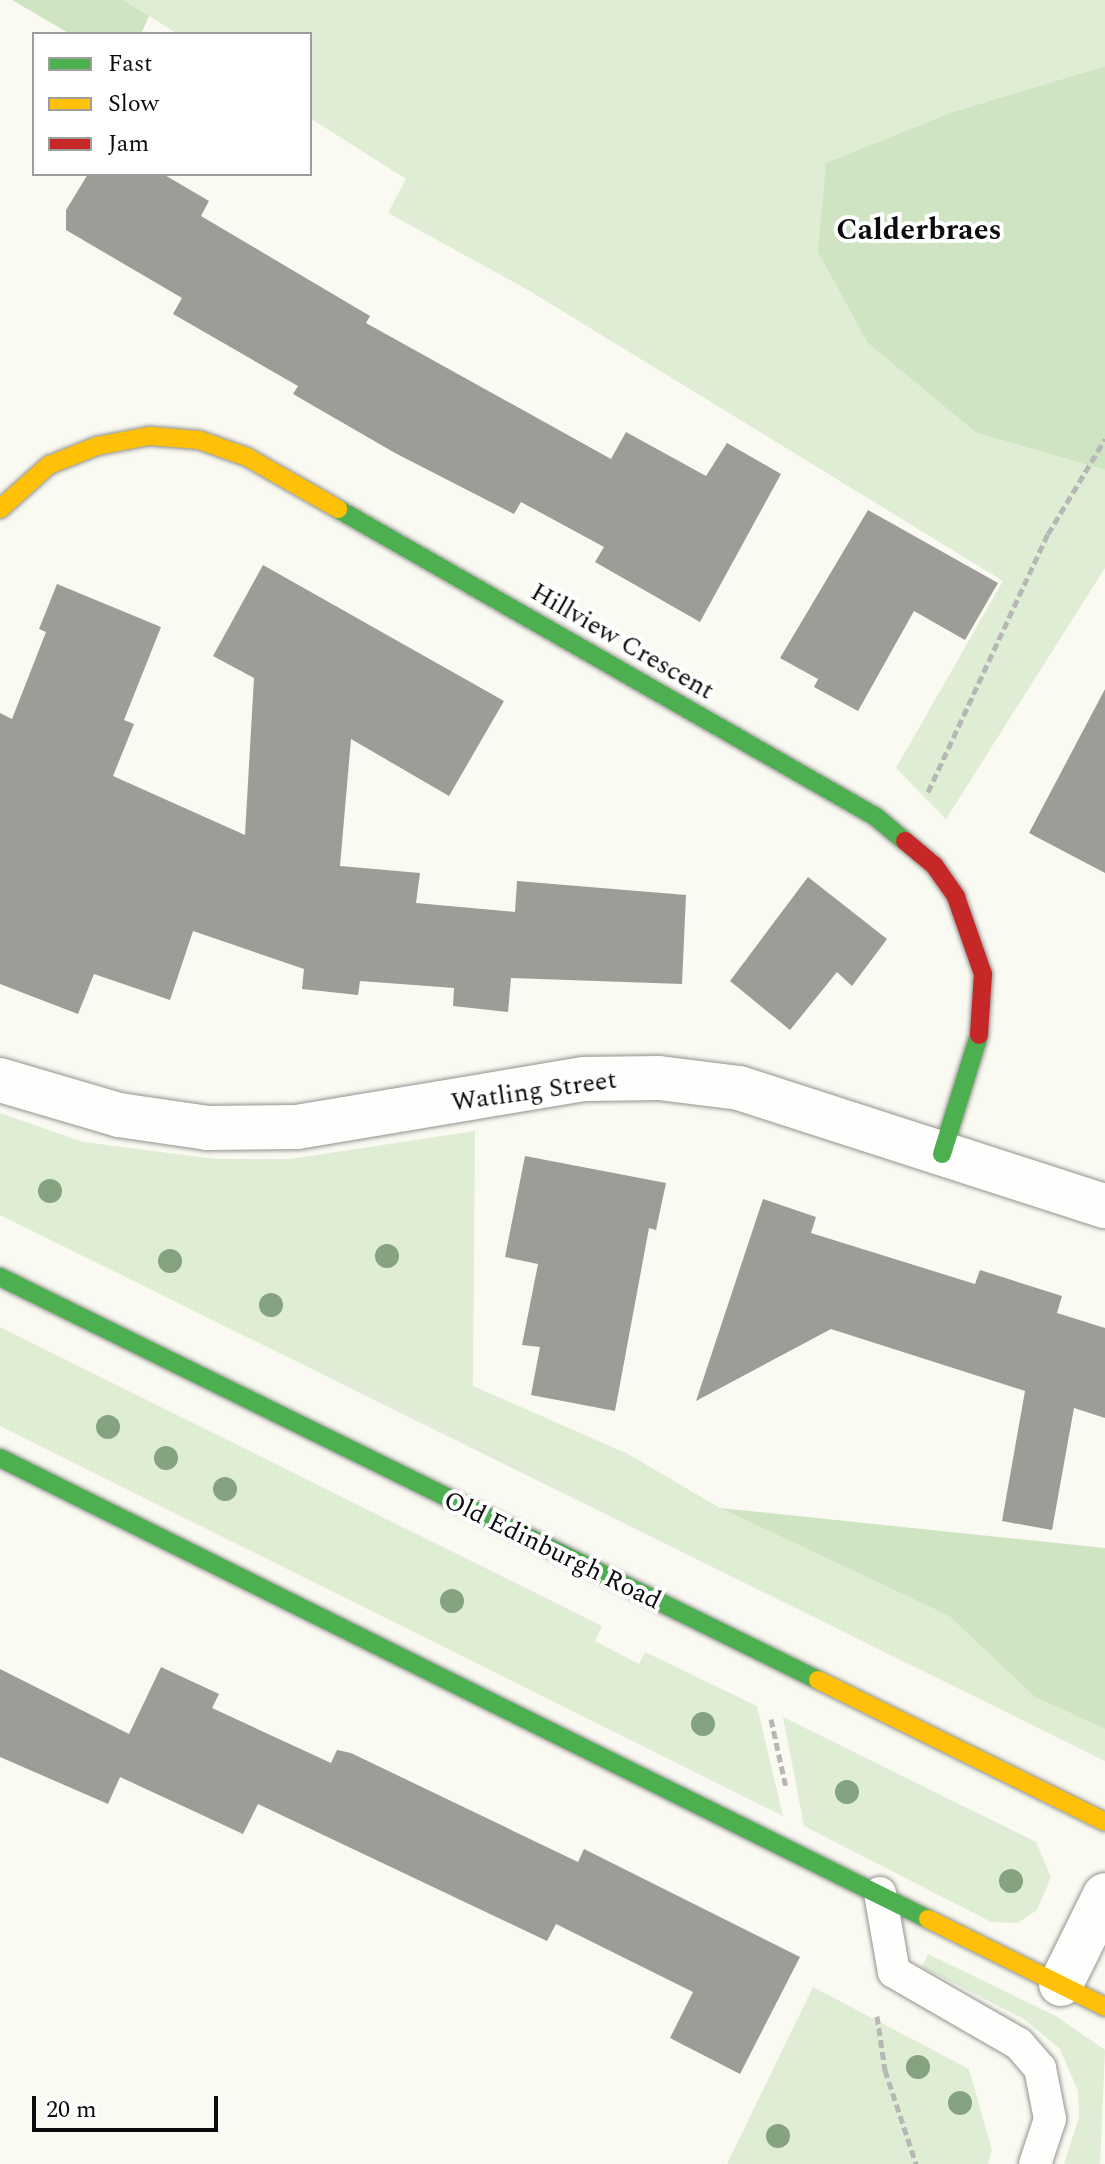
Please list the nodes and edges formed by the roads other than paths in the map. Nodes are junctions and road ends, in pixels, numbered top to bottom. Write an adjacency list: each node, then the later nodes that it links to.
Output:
1 (0, 509): 3 (street, Hillview Crescent)
2 (0, 1080): 3 (street, Watling Street)
3 (942, 1154): 4 (street, Watling Street)
4 (1105, 1206)
5 (0, 1277): 7 (street, Old Edinburgh Road)
6 (0, 1458): 8 (street)
7 (1105, 1822)
8 (880, 1893): 10 (street); 12 (lane)
9 (1105, 1895): 10 (street)
10 (1061, 1984): 11 (street)
11 (1105, 2007)
12 (1035, 2164)

